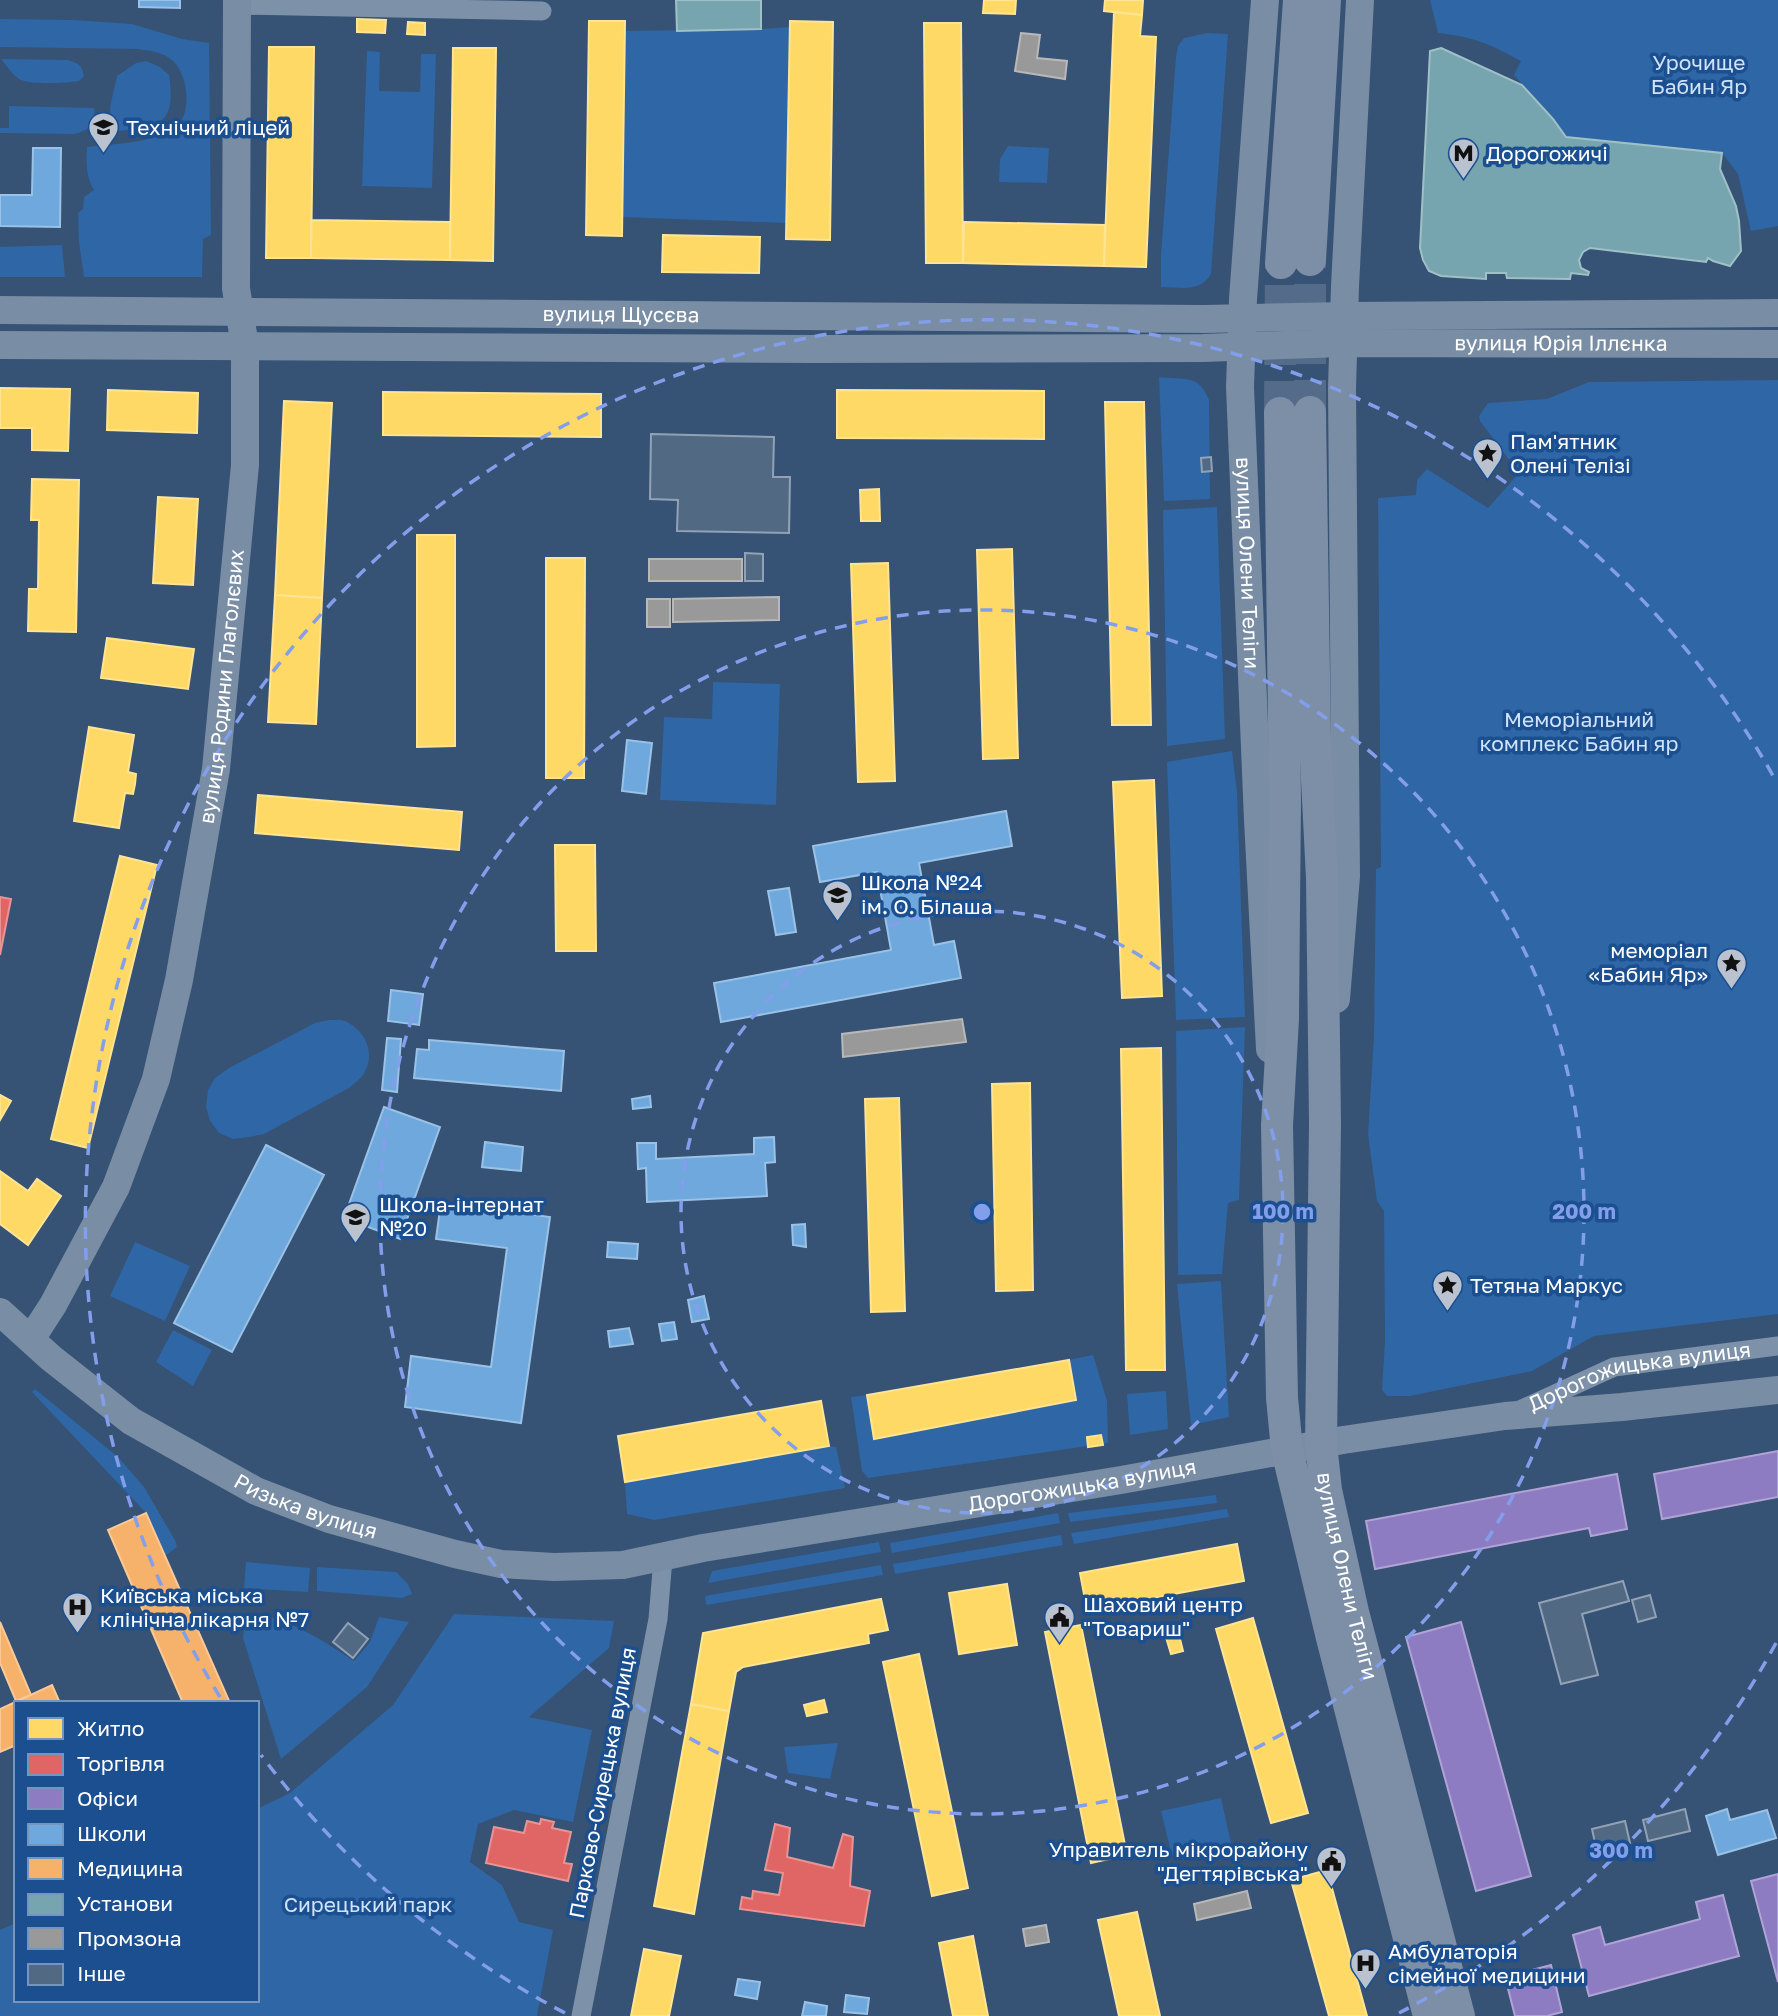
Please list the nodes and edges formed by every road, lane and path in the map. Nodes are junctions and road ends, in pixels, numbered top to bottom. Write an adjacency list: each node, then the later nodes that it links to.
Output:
1 (1265, 0): 10 (main road, вулиця Олени Теліги)
2 (1299, 0): 3 (main road)
3 (1325, 0)
4 (1360, 0): 11 (main road, вулиця Олени Теліги)
5 (237, 3): 6 (street); 8 (main road, вулиця Родини Глаголєвих)
6 (542, 10)
7 (0, 310): 8 (main road, вулиця Щусєва)
8 (240, 312): 10 (main road, вулиця Щусєва); 14 (main road, вулиця Родини Глаголєвих)
9 (1778, 313): 11 (main road, вулиця Юрія Іллєнка)
10 (1242, 318): 11 (main road, вулиця Щусєва); 15 (main road, вулиця Олени Теліги)
11 (1343, 330): 12 (main road, вулиця Юрія Іллєнка); 15 (main road, вулиця Щусєва); 16 (main road, вулиця Олени Теліги)
12 (1778, 344)
13 (0, 345): 14 (main road, вулиця Щусєва)
14 (245, 346): 15 (main road, вулиця Щусєва); 19 (main road, вулиця Родини Глаголєвих)
15 (1241, 346): 17 (main road, вулиця Олени Теліги)
16 (1325, 1124): 17 (main road, вулиця Олени Теліги); 23 (main road, вулиця Олени Теліги)
17 (1277, 1125): 24 (main road, вулиця Олени Теліги)
18 (0, 1312): 19 (main road, Ризька вулиця)
19 (31, 1339): 25 (main road, Ризька вулиця)
20 (1778, 1346): 22 (street, Дорогожицька вулиця)
21 (1778, 1390): 22 (main road, Дорогожицька вулиця)
22 (1505, 1416): 23 (main road, Дорогожицька вулиця)
23 (1321, 1444): 24 (main road, Дорогожицька вулиця); 28 (main road, вулиця Олени Теліги)
24 (1287, 1450): 25 (main road, Дорогожицька вулиця); 27 (main road, вулиця Олени Теліги)
25 (663, 1558): 26 (street, Парково-Сирецька вулиця)
26 (581, 2016)
27 (1429, 2016)
28 (1459, 2016)

